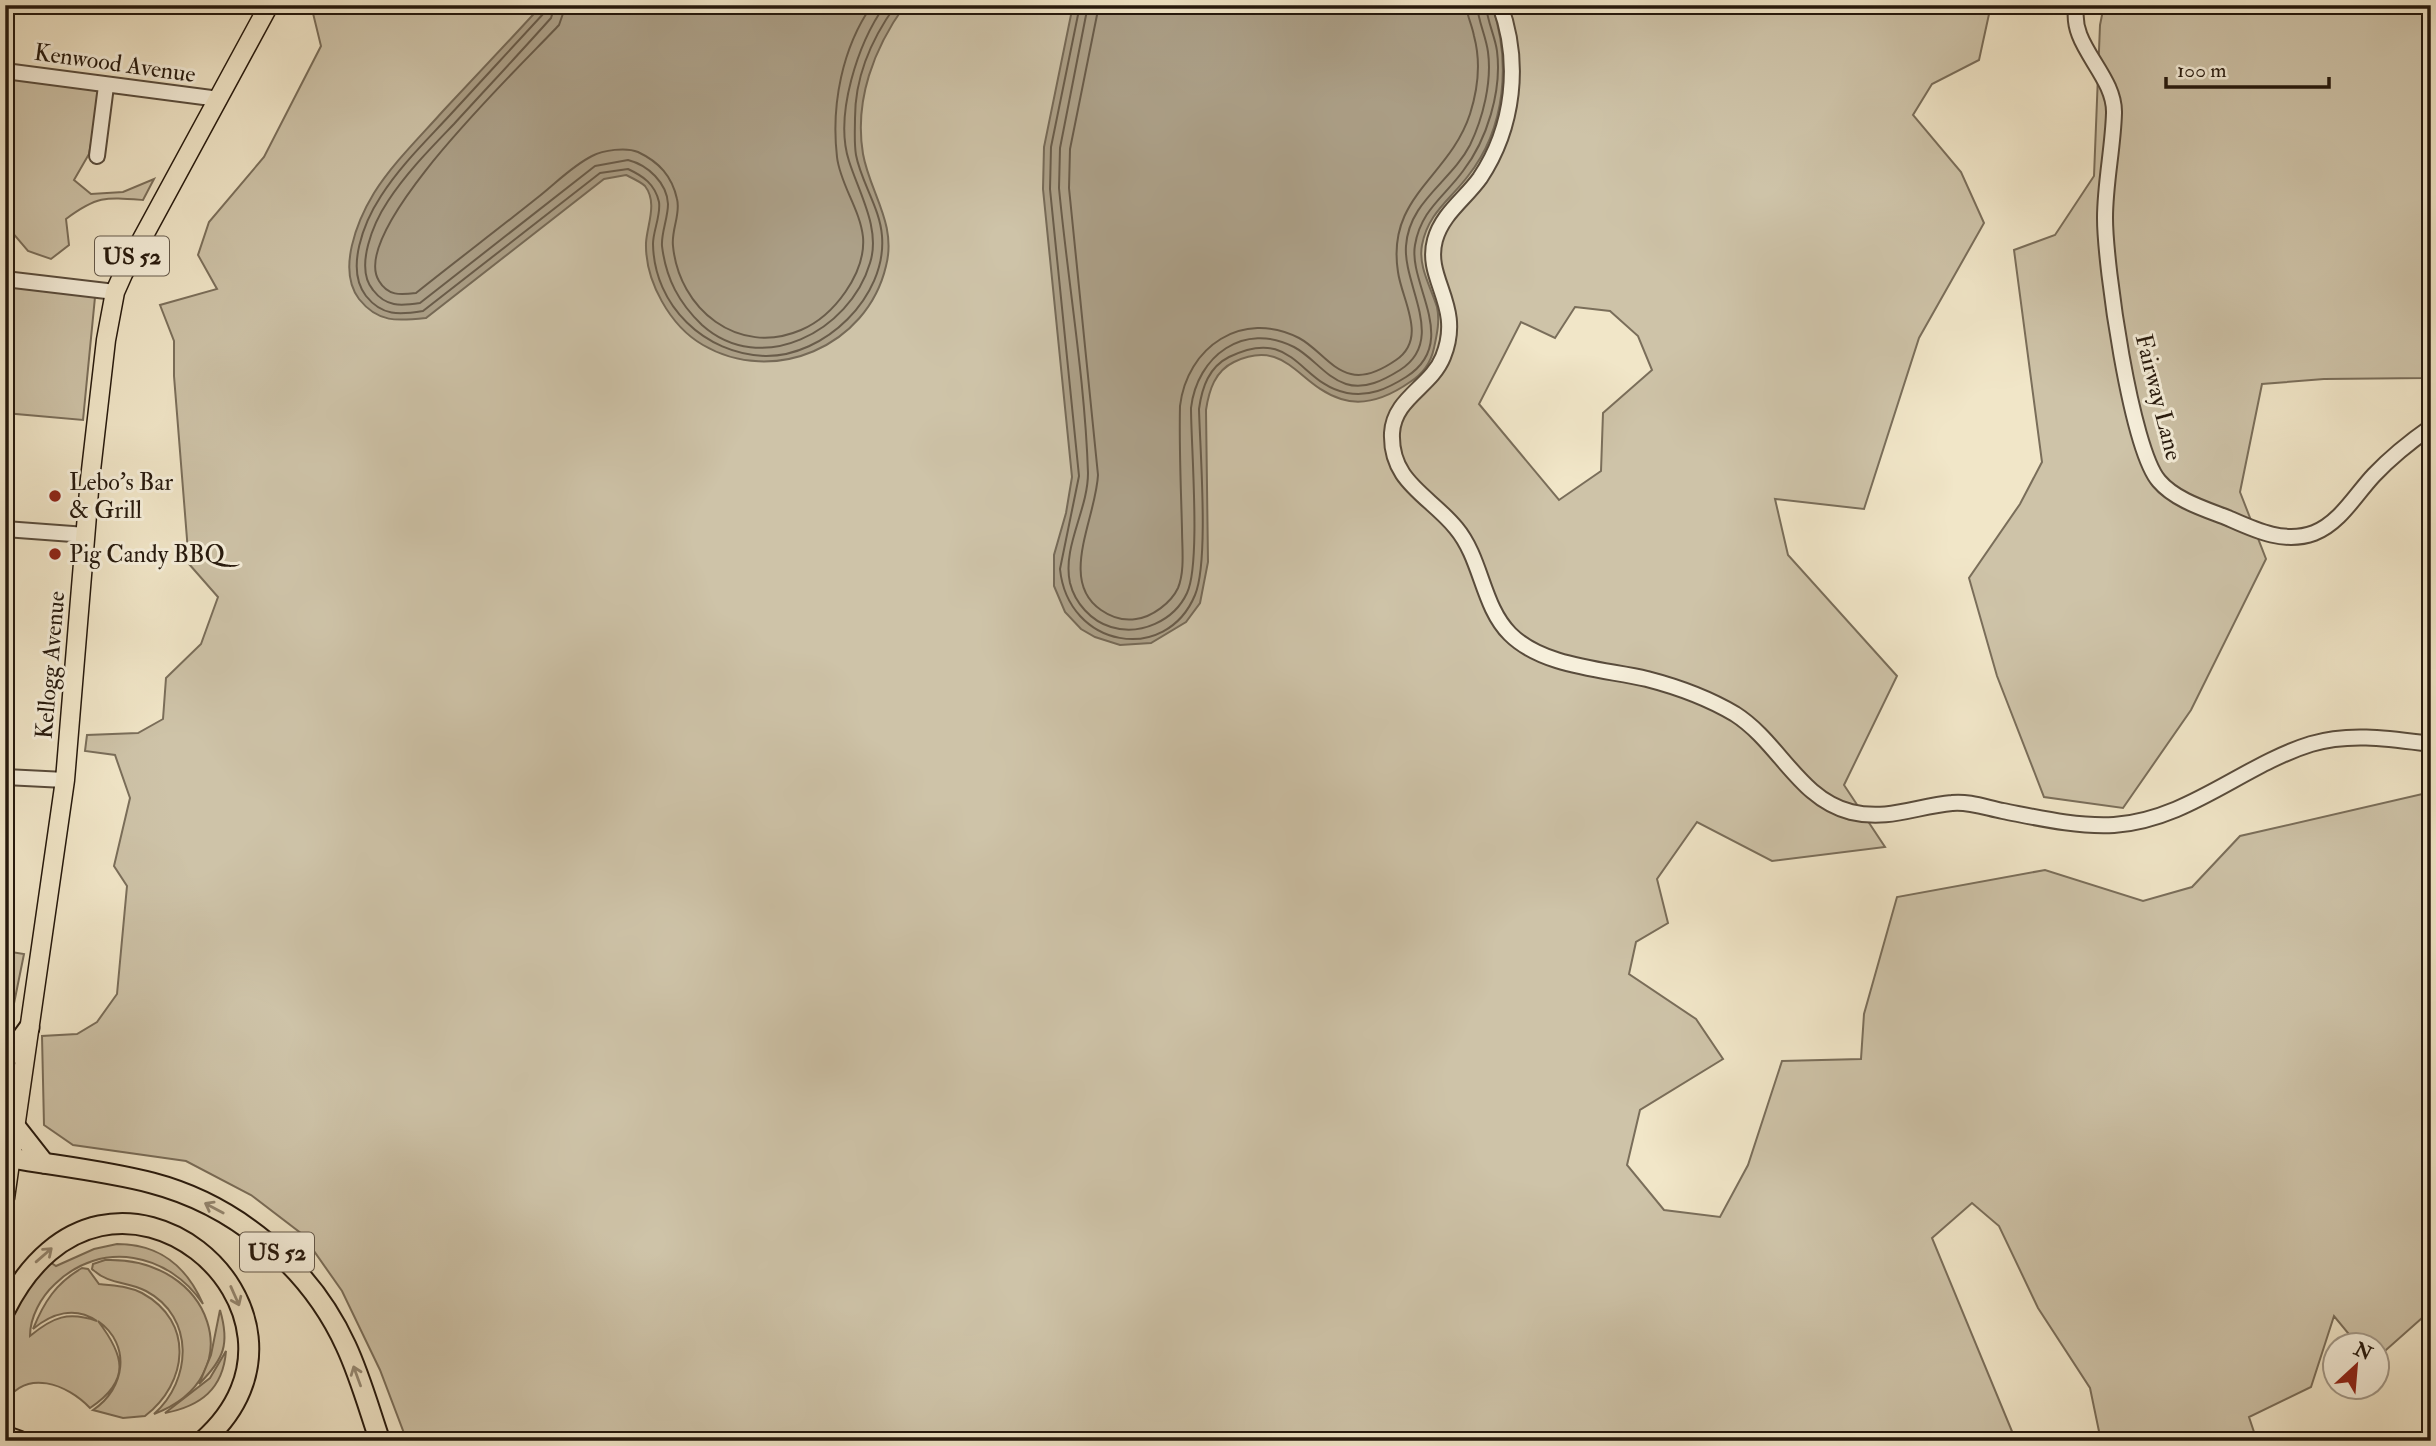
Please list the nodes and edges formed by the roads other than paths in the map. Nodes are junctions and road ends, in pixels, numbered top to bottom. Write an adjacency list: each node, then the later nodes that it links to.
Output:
1 (269, 5): 6 (main road, Kellogg Avenue / US 52)
2 (1500, 5): 13 (street)
3 (2077, 5): 10 (street, Fairway Lane)
4 (5, 71): 5 (street, Kenwood Avenue)
5 (106, 86): 6 (street, Kenwood Avenue); 7 (street)
6 (219, 99): 9 (main road, Kellogg Avenue / US 52)
7 (97, 156)
8 (5, 279): 9 (street)
9 (115, 292): 12 (main road, Kellogg Avenue / US 52)
10 (2431, 427)
11 (5, 528): 12 (street)
12 (86, 535): 15 (main road, Kellogg Avenue / US 52)
13 (2431, 744)
14 (5, 776): 15 (street)
15 (65, 780): 16 (main road, Kellogg Avenue / US 52)
16 (29, 1028): 17 (highway); 18 (main road, Kellogg Avenue / US 52)
17 (5, 1061)
18 (15, 1126): 19 (main road, Kellogg Avenue / US 52); 20 (highway)
19 (11, 1158): 20 (highway, US 52); 21 (main road, Kellogg Avenue / US 52)
20 (44, 1163): 26 (highway, US 52, one-way to 20)
21 (5, 1198)
22 (5, 1310): 25 (highway, one-way to 25)
23 (5, 1436): 24 (highway)
24 (19, 1441)
25 (203, 1441)
26 (380, 1441)

